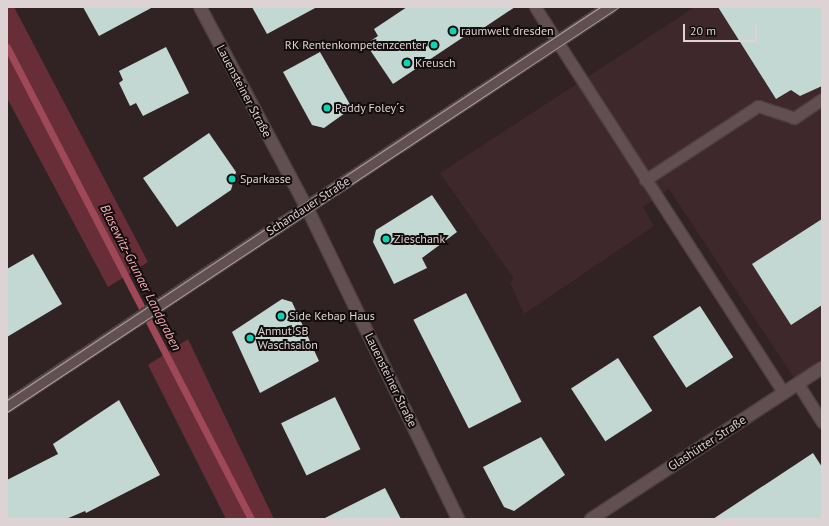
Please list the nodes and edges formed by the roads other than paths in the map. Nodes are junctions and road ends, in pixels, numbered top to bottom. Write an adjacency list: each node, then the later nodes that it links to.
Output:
1 (200, 7): 7 (street, Lauensteiner Straße)
2 (534, 7): 4 (lane)
3 (610, 7): 4 (street, Schandauer Straße)
4 (556, 43): 6 (lane); 7 (street, Schandauer Straße)
5 (822, 99): 6 (lane)
6 (645, 180): 10 (lane)
7 (307, 207): 11 (street, Schandauer Straße); 13 (street, Lauensteiner Straße)
8 (822, 368): 9 (street, Glashütter Straße)
9 (798, 384): 10 (street, Glashütter Straße); 12 (lane)
10 (784, 393): 14 (street, Glashütter Straße)
11 (7, 406)
12 (822, 422)
13 (458, 519)
14 (591, 519)

